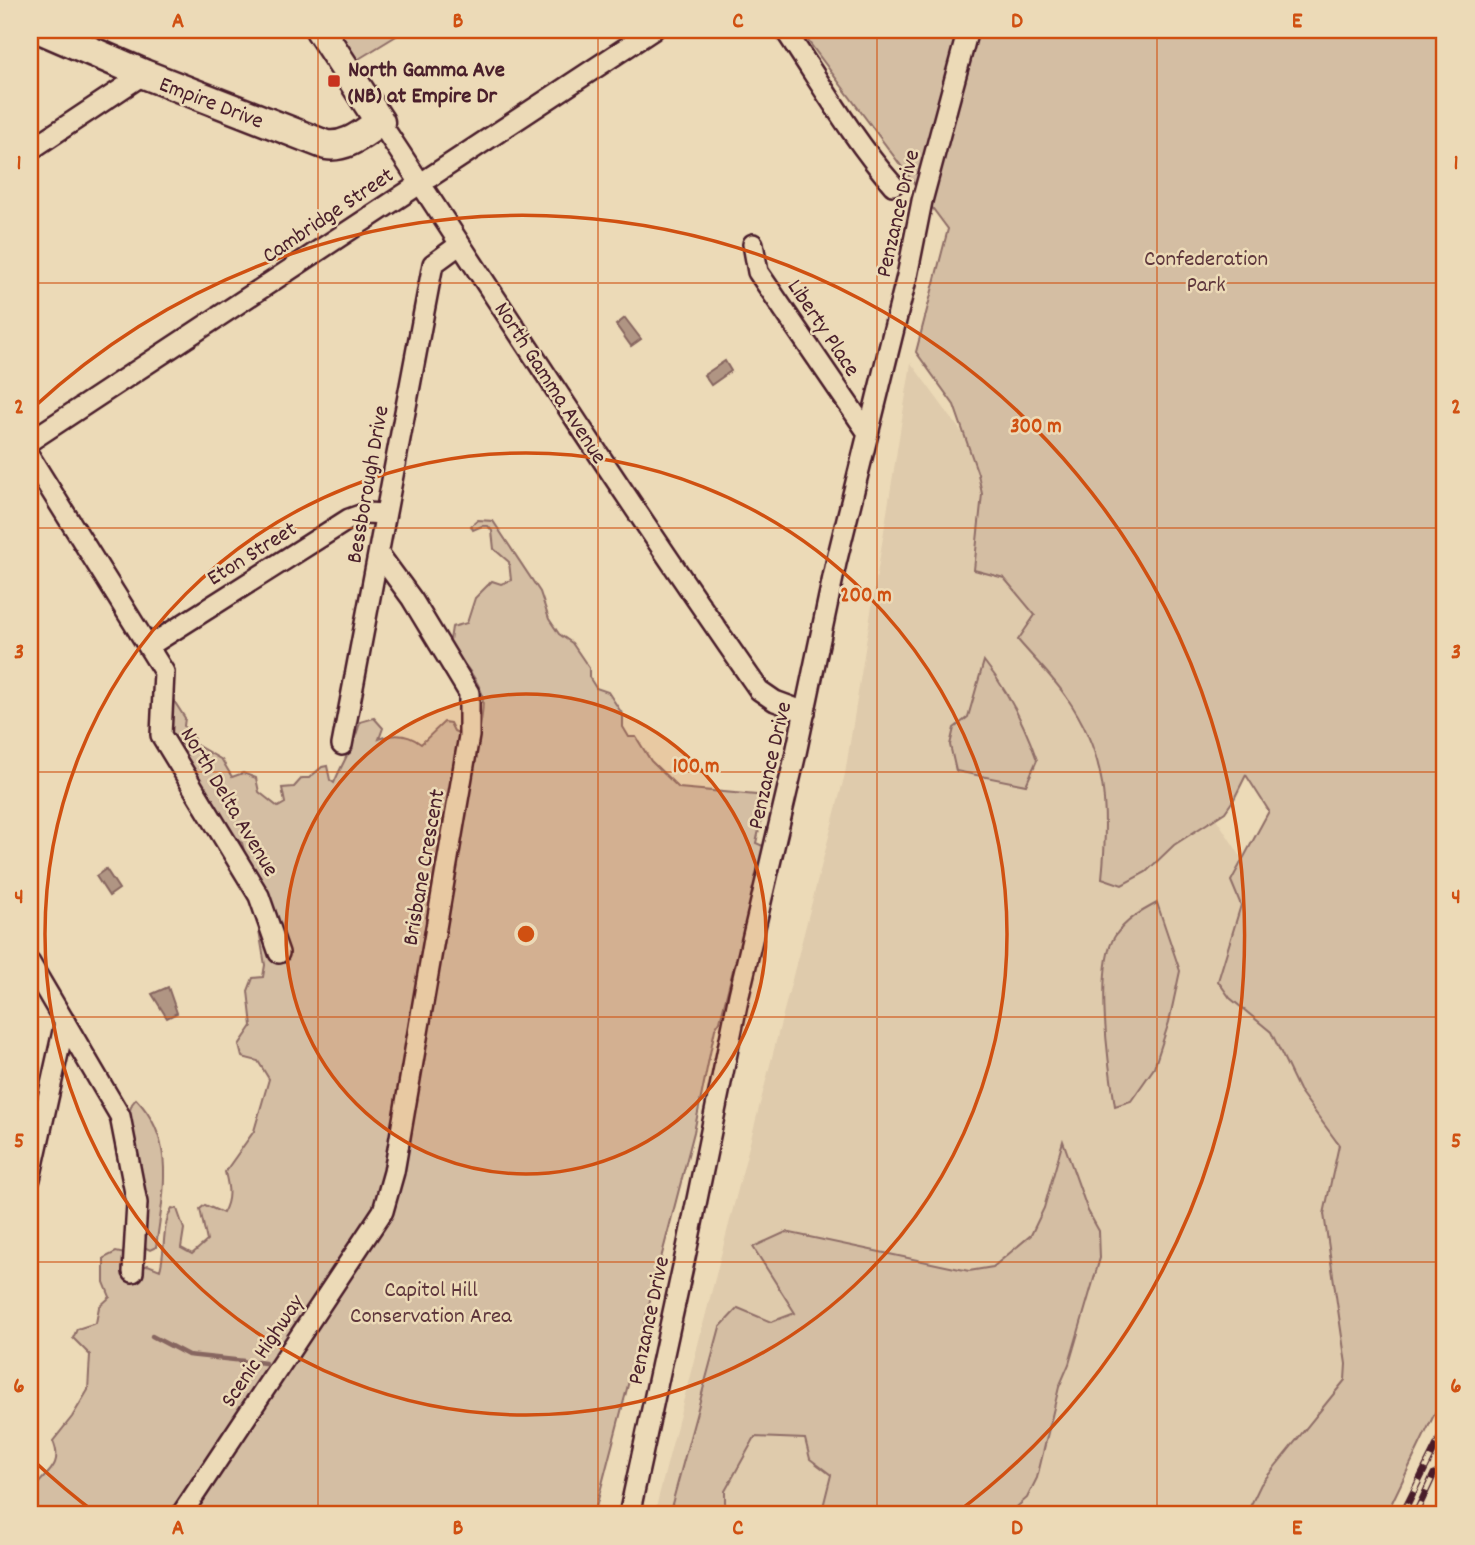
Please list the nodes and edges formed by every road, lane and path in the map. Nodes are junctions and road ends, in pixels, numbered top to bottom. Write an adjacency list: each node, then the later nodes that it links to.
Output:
1 (43, 30): 6 (street, Empire Drive)
2 (320, 30): 7 (street, North Gamma Avenue)
3 (653, 30): 9 (street, Cambridge Street)
4 (785, 30): 10 (street)
5 (968, 30): 13 (street, Penzance Drive)
6 (144, 74): 7 (street, Empire Drive); 8 (street)
7 (380, 122): 9 (street, North Gamma Avenue)
8 (30, 150)
9 (419, 183): 12 (street, North Gamma Avenue); 14 (street, Cambridge Street)
10 (893, 185)
11 (753, 244): 13 (street, Liberty Place)
12 (459, 245): 16 (street, Bessborough Drive); 19 (street, North Gamma Avenue)
13 (868, 433): 19 (street, Penzance Drive)
14 (30, 441)
15 (30, 457): 18 (street, North Delta Avenue)
16 (385, 514): 17 (street, Bessborough Drive); 18 (street, Eton Street)
17 (379, 554): 20 (street, Bessborough Drive); 25 (street, Brisbane Crescent)
18 (149, 646): 21 (street, North Delta Avenue)
19 (805, 712): 28 (street, Penzance Drive)
20 (342, 745)
21 (279, 953)
22 (30, 963): 23 (street)
23 (65, 1021): 24 (street); 26 (street)
24 (30, 1179)
25 (383, 1211): 27 (street, Scenic Highway)
26 (133, 1272)
27 (181, 1515)
28 (629, 1515)

